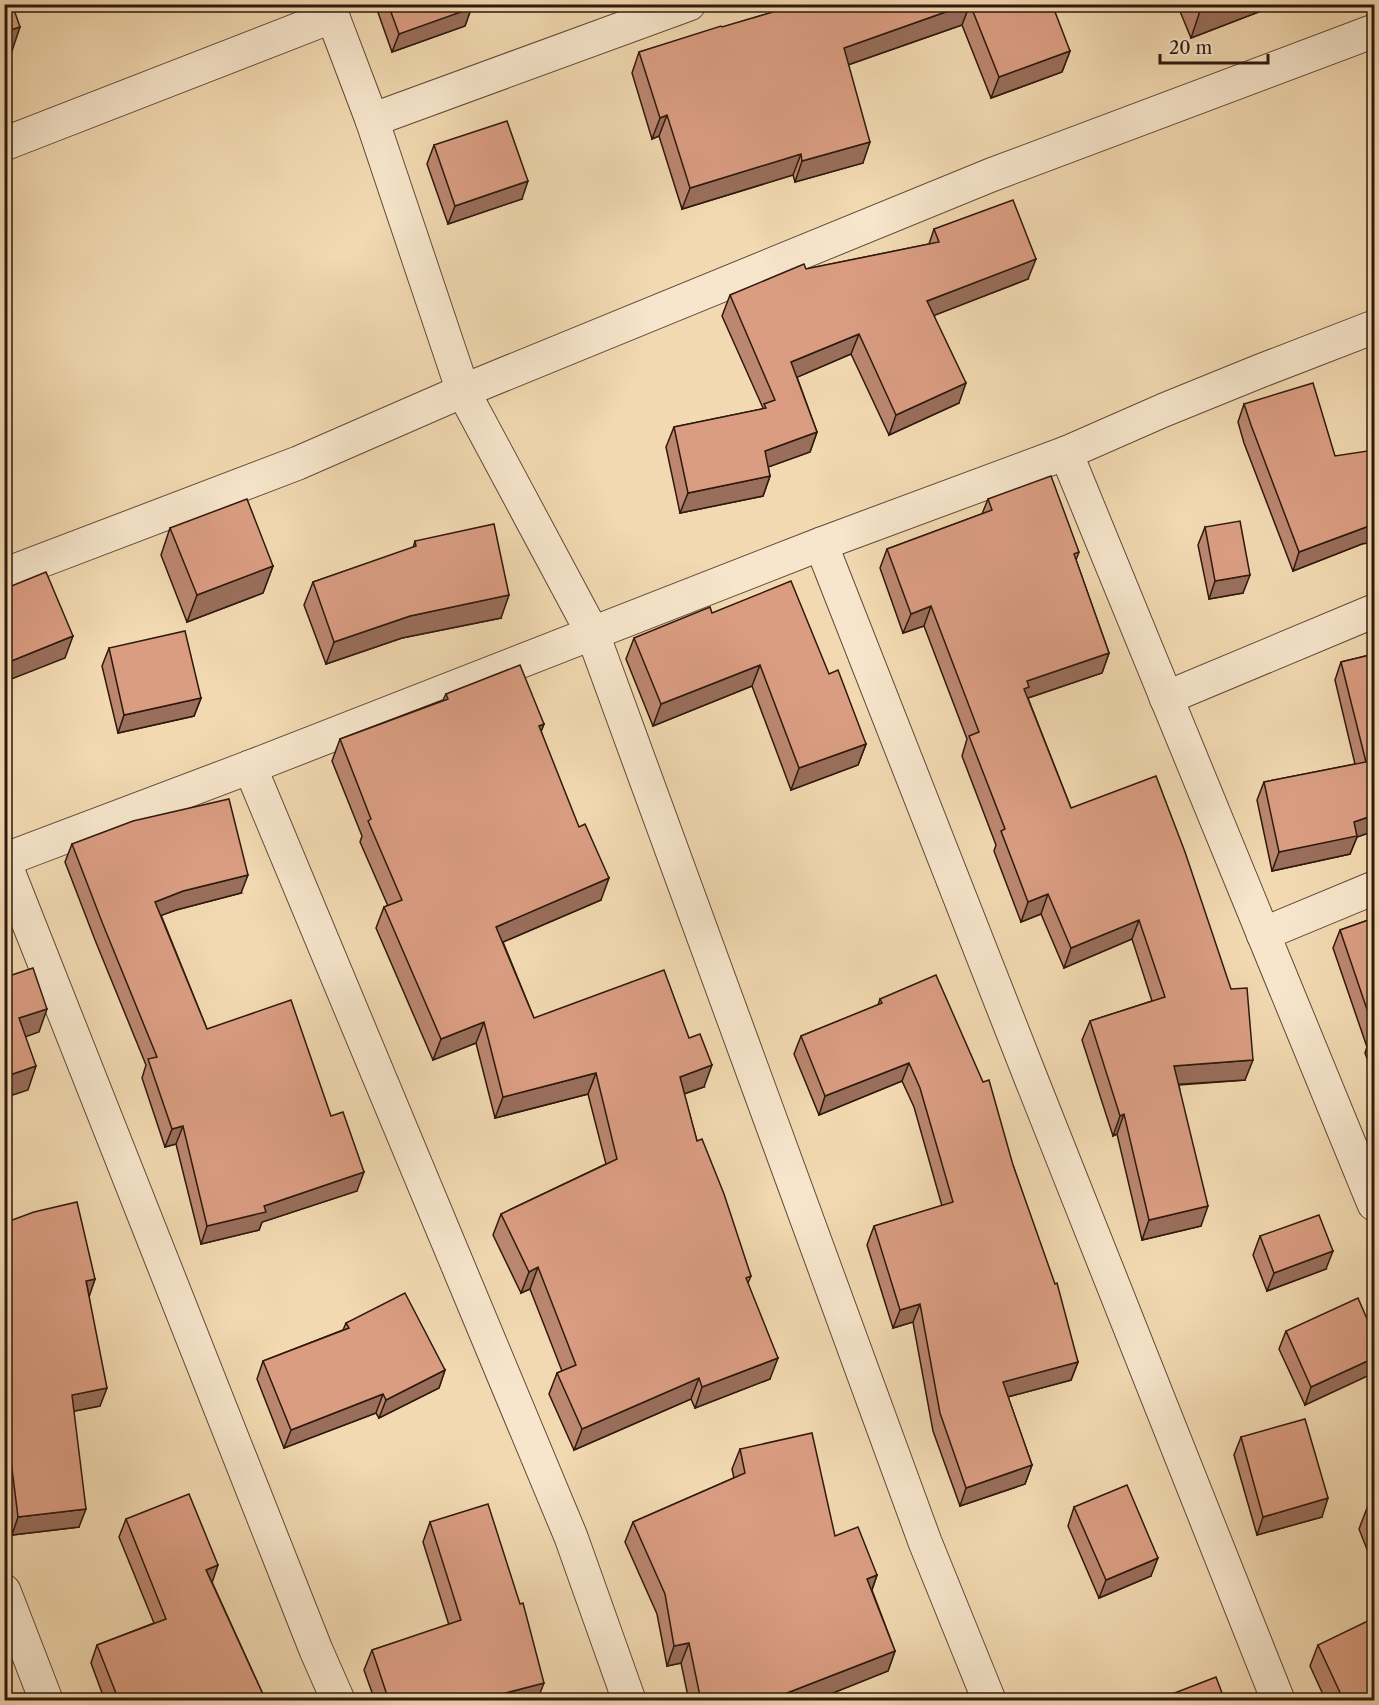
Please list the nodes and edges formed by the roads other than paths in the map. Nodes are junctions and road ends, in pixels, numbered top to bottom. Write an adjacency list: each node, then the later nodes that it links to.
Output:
1 (689, 4): 4 (street)
2 (331, 10): 4 (street); 5 (street)
3 (1374, 31): 7 (street)
4 (372, 120): 7 (street)
5 (4, 144)
6 (1374, 327): 8 (street)
7 (463, 391): 10 (street); 12 (street)
8 (1066, 453): 9 (street); 13 (street)
9 (821, 544): 12 (street); 24 (street)
10 (4, 575)
11 (1374, 611): 13 (street)
12 (592, 632): 14 (street); 23 (street)
13 (1166, 698): 17 (street)
14 (250, 767): 15 (street); 22 (street)
15 (4, 861): 21 (street)
16 (1374, 888): 17 (street)
17 (1263, 934): 18 (street)
18 (1374, 1203)
19 (4, 1591): 20 (street)
20 (46, 1701)
21 (338, 1701)
22 (629, 1701)
23 (989, 1701)
24 (1278, 1701)

